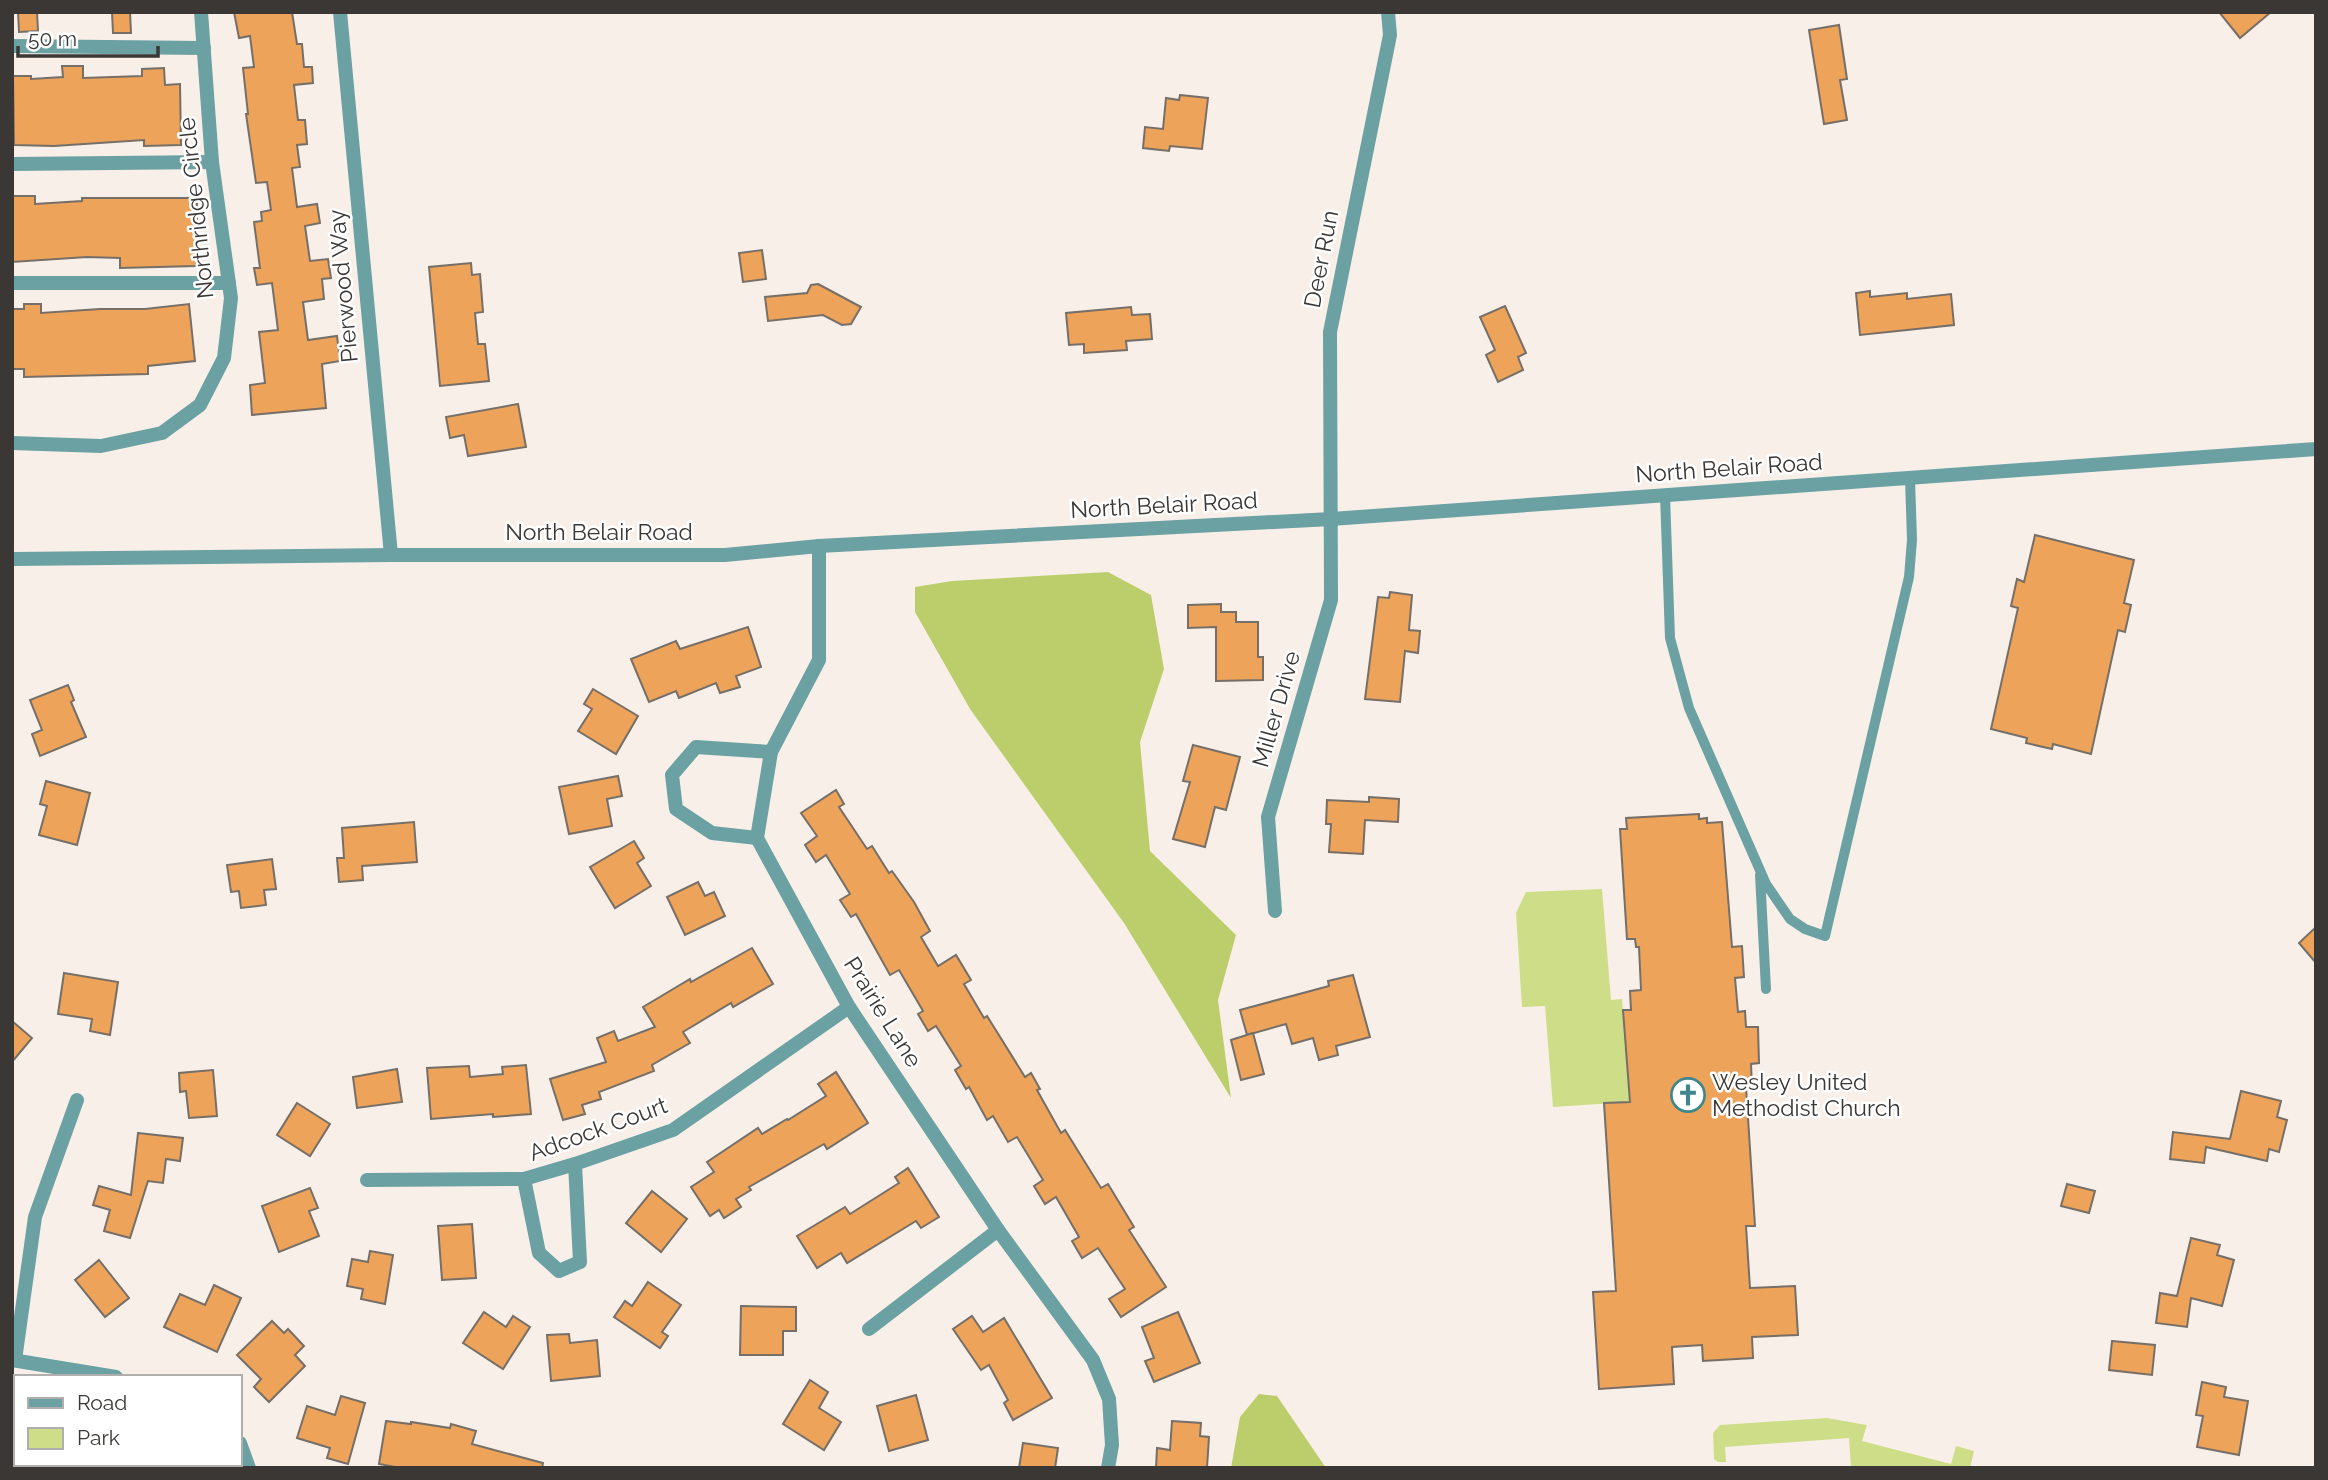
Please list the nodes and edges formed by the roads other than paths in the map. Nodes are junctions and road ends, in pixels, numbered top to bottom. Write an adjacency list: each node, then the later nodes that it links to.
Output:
1 (201, 12): 5 (street, Northridge Circle)
2 (340, 12): 16 (street, Pierwood Way)
3 (1388, 12): 14 (street, Deer Run)
4 (12, 46): 5 (street)
5 (204, 48): 6 (street, Northridge Circle)
6 (212, 162): 7 (street); 9 (street, Northridge Circle)
7 (12, 164)
8 (12, 283): 9 (street)
9 (229, 284): 10 (street, Northridge Circle)
10 (12, 443)
11 (2316, 449): 12 (street, North Belair Road)
12 (1910, 478): 13 (street, North Belair Road); 20 (lane)
13 (1665, 495): 14 (street, North Belair Road); 20 (lane)
14 (1331, 519): 15 (street, North Belair Road); 21 (street, Miller Drive)
15 (819, 546): 16 (street, North Belair Road); 18 (street)
16 (391, 555): 17 (street, North Belair Road)
17 (12, 559)
18 (771, 752): 19 (street); 19 (street)
19 (757, 838): 23 (street, Prairie Lane)
20 (1759, 869): 22 (lane)
21 (1275, 911)
22 (1766, 989)
23 (849, 1007): 25 (street, Adcock Court); 28 (street, Prairie Lane)
24 (78, 1100): 30 (street)
25 (575, 1164): 26 (street, Adcock Court); 26 (street)
26 (524, 1179): 27 (street, Adcock Court)
27 (368, 1180)
28 (998, 1230): 29 (street); 34 (street, Prairie Lane)
29 (869, 1329)
30 (14, 1360): 31 (street)
31 (104, 1375)
32 (242, 1449): 33 (street)
33 (249, 1468)
34 (1108, 1468)

